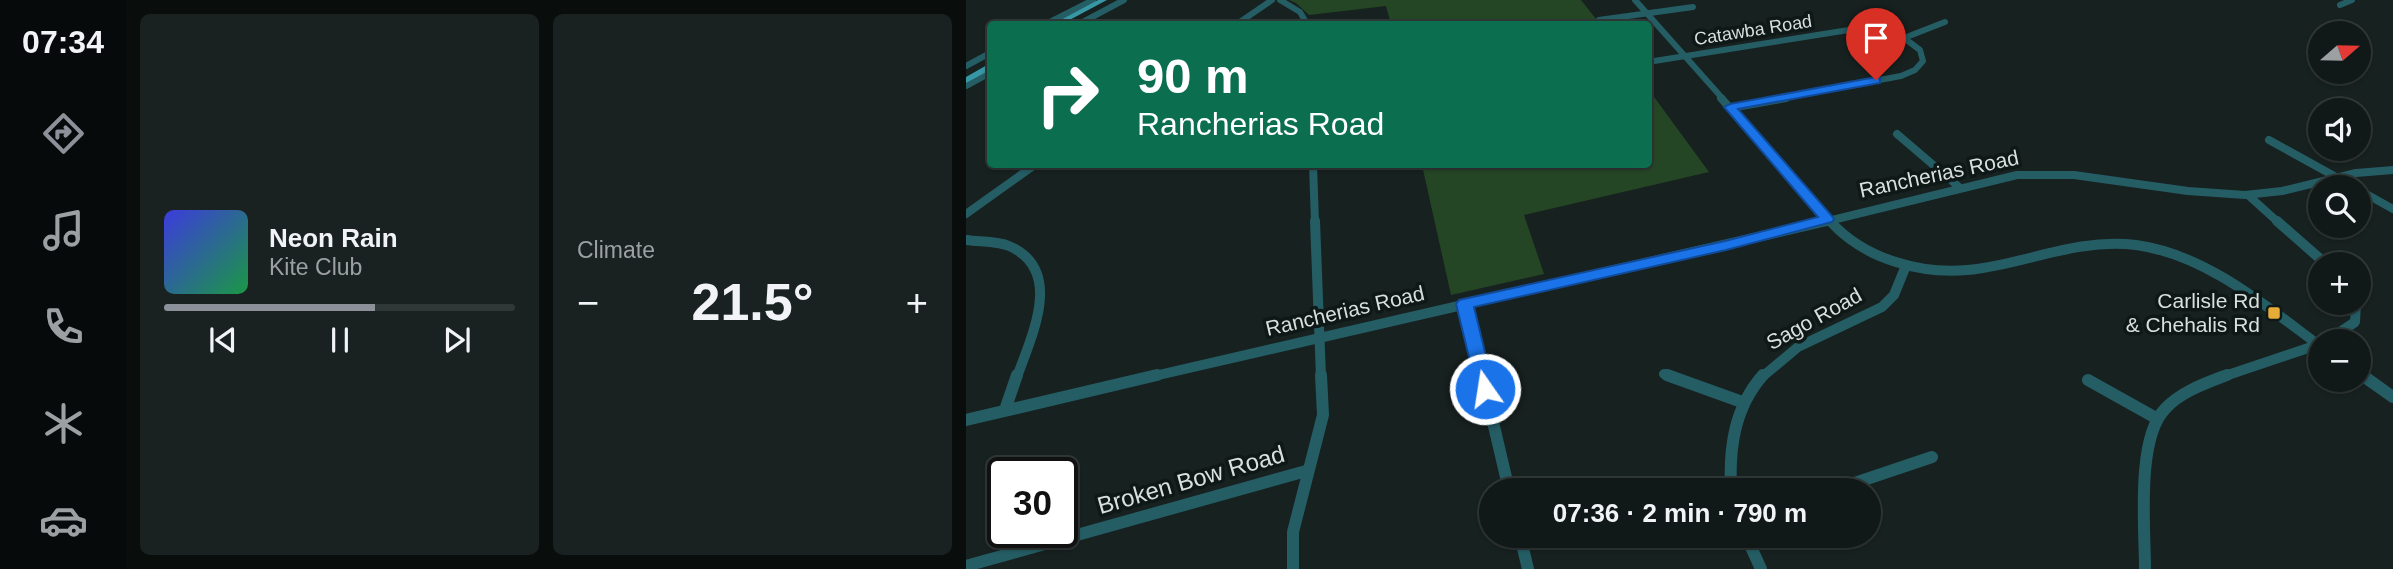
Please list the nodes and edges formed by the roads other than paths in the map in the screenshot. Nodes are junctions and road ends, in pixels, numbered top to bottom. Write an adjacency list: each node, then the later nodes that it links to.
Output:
1 (1093, 0): 13 (street)
2 (1103, 0): 14 (main road)
3 (1114, 0): 15 (main road)
4 (1124, 0): 16 (street)
5 (1272, 0): 17 (street)
6 (1280, 0): 18 (street)
7 (1635, 0): 11 (street)
8 (2352, 0): 9 (street)
9 (2340, 5)
10 (1693, 7): 11 (street)
11 (1648, 14): 12 (street); 22 (street)
12 (1599, 20)
13 (1052, 21)
14 (1063, 21)
15 (1075, 21)
16 (1085, 21)
17 (1241, 21)
18 (1306, 21)
19 (1945, 22): 20 (street)
20 (1903, 38): 22 (street, Catawba Road); 31 (street)
21 (987, 56): 25 (street)
22 (1684, 56): 23 (street, Catawba Road); 31 (street)
23 (1652, 61)
24 (987, 62): 27 (main road)
25 (966, 66)
26 (987, 69): 29 (main road)
27 (966, 73)
28 (987, 75): 30 (street)
29 (966, 80)
30 (966, 86)
31 (1730, 107): 45 (street)
32 (1897, 134): 40 (street)
33 (2269, 140): 37 (street)
34 (1030, 168): 44 (street)
35 (1313, 168): 50 (street)
36 (2393, 170): 38 (street, Rancherias Road)
37 (2331, 175)
38 (2345, 175)
39 (2308, 184): 41 (street, Rancherias Road)
40 (1959, 187): 41 (street, Rancherias Road); 45 (street, Rancherias Road)
41 (2248, 195): 47 (street)
42 (2371, 197): 43 (street)
43 (2393, 209)
44 (966, 214)
45 (1827, 219): 48 (street); 49 (street, Rancherias Road)
46 (966, 240): 58 (street)
47 (2312, 252)
48 (1905, 268): 51 (street); 57 (street, Sago Road)
49 (1465, 304): 50 (street, Rancherias Road); 63 (street)
50 (1319, 337): 58 (street, Rancherias Road); 62 (street)
51 (2308, 337)
52 (2308, 349): 59 (street)
53 (1664, 374): 57 (street)
54 (2088, 380): 59 (street)
55 (2371, 381): 56 (street)
56 (2393, 397)
57 (1742, 402): 64 (street, Sago Road)
58 (1005, 410): 60 (street, Rancherias Road)
59 (2156, 418): 72 (street)
60 (966, 420)
61 (1932, 457): 65 (street)
62 (1307, 471): 68 (street, Broken Bow Road); 69 (street)
63 (1506, 478)
64 (1731, 478)
65 (1869, 478)
66 (1523, 548): 70 (street)
67 (1751, 548): 71 (street)
68 (966, 566)
69 (1293, 569)
70 (1528, 569)
71 (1761, 569)
72 (2146, 569)

